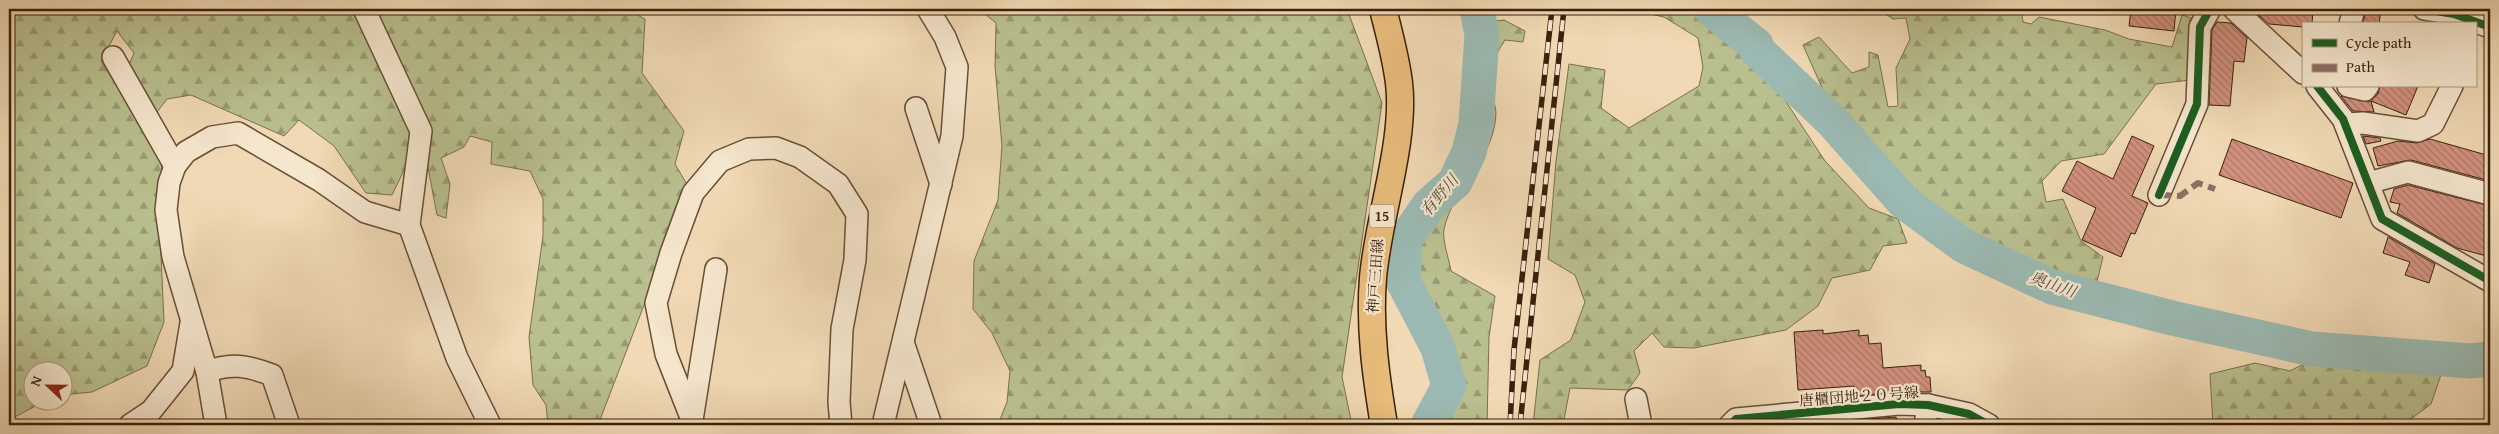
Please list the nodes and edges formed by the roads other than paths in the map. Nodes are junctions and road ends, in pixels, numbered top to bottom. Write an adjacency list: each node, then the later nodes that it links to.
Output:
1 (364, 9): 21 (street)
2 (928, 9): 18 (street)
3 (1383, 9): 37 (main road, 神戸三田線 / 15)
4 (2210, 9): 20 (street)
5 (2234, 9): 11 (street)
6 (2354, 9): 8 (street)
7 (2424, 9): 9 (street)
8 (2351, 22)
9 (2490, 27)
10 (113, 57): 16 (street)
11 (2302, 72)
12 (2451, 88): 15 (street)
13 (2325, 89): 15 (street)
14 (916, 108): 18 (street)
15 (2346, 124): 17 (street)
16 (175, 166): 21 (street); 24 (street)
17 (2368, 183): 19 (street); 23 (street)
18 (941, 184): 25 (street)
19 (2490, 194)
20 (2159, 195)
21 (409, 225): 33 (street)
22 (716, 269): 29 (street)
23 (2490, 281)
24 (192, 316): 26 (street); 30 (street)
25 (904, 345): 35 (street); 36 (street)
26 (207, 372): 31 (street); 32 (street)
27 (1636, 399): 38 (street)
28 (1926, 415): 39 (street, 唐櫃団地２０号線); 40 (street, 唐櫃団地２０号線)
29 (692, 423): 34 (street)
30 (130, 425)
31 (216, 425)
32 (289, 425)
33 (490, 425)
34 (841, 425)
35 (883, 425)
36 (930, 425)
37 (1384, 425)
38 (1641, 425)
39 (1730, 425)
40 (1989, 425)

